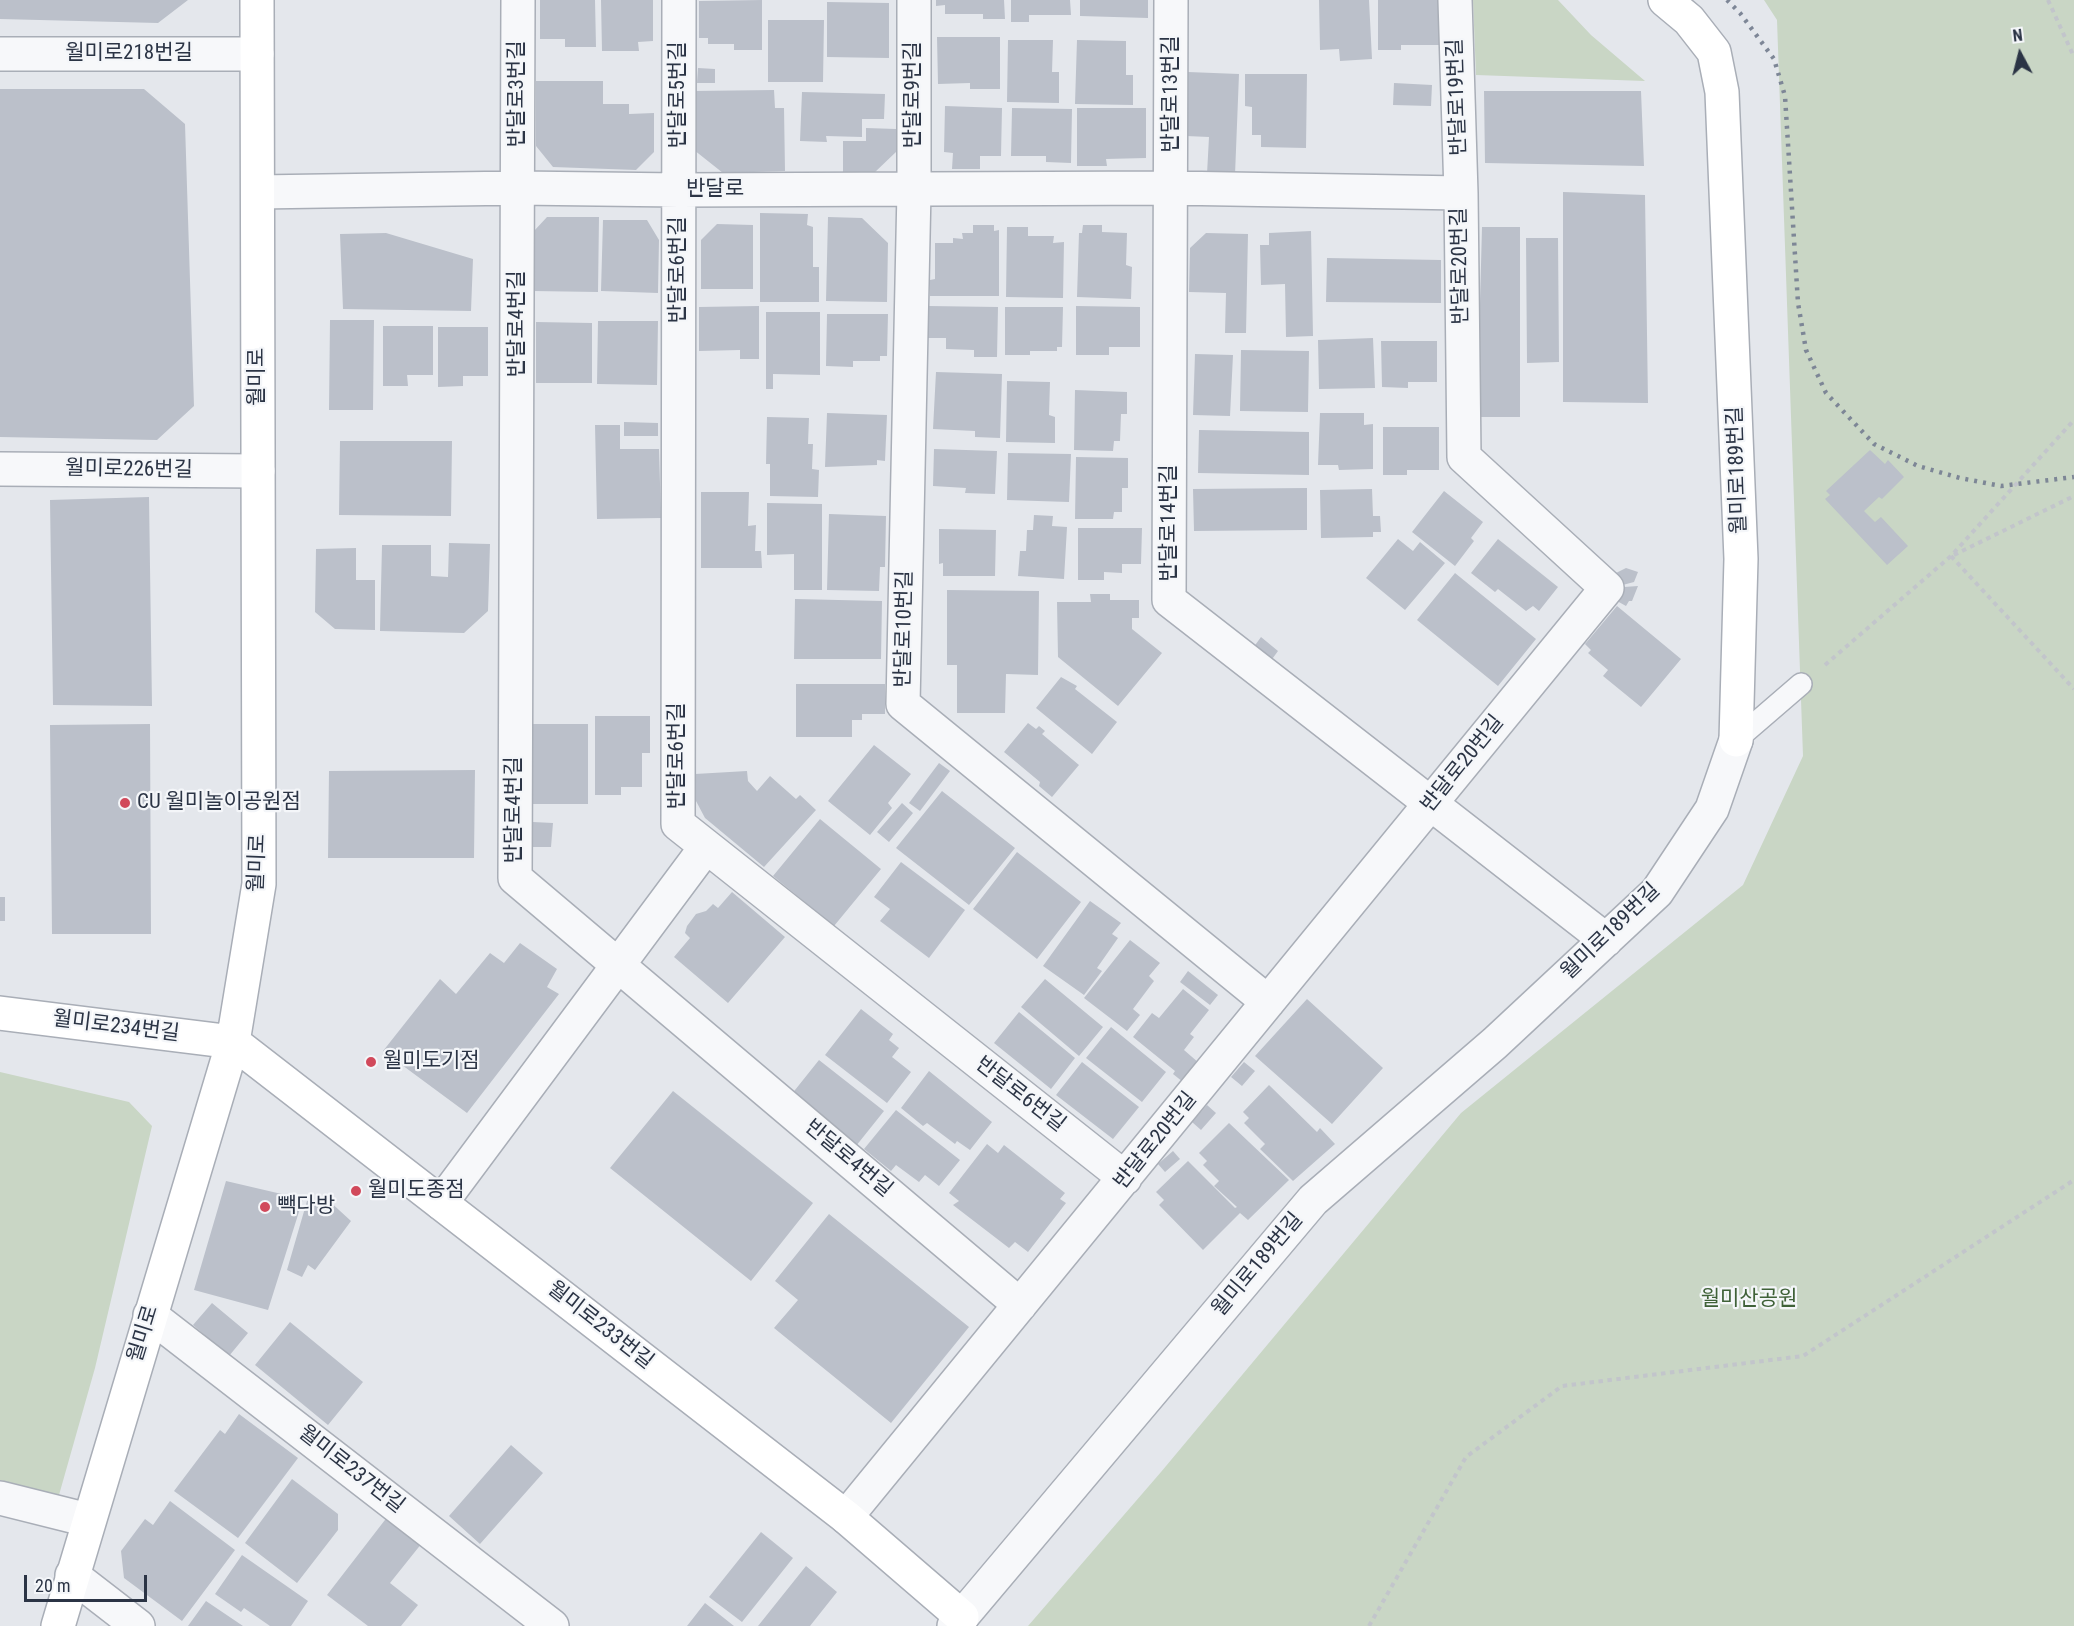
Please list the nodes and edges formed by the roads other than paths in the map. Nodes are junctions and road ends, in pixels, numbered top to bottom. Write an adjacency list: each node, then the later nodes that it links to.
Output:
1 (257, 0): 9 (street, 월미로)
2 (518, 0): 10 (street, 반달로3번길)
3 (679, 0): 12 (street, 반달로5번길)
4 (914, 0): 13 (street, 반달로9번길)
5 (1171, 0): 11 (street, 반달로13번길)
6 (1455, 0): 15 (street, 반달로19번길)
7 (1665, 0): 19 (street, 월미로189번길)
8 (0, 54): 9 (street, 월미로218번길)
9 (257, 54): 14 (street, 월미로)
10 (518, 188): 12 (street, 반달로); 14 (street, 반달로); 23 (street, 반달로4번길)
11 (1172, 188): 13 (street, 반달로); 15 (street, 반달로20번길); 20 (street, 반달로14번길)
12 (679, 190): 13 (street, 반달로); 21 (street, 반달로6번길)
13 (914, 190): 24 (street, 반달로10번길)
14 (258, 192): 17 (street, 월미로)
15 (1461, 193): 20 (street, 반달로20번길)
16 (0, 468): 17 (street, 월미로226번길)
17 (258, 471): 26 (street, 월미로)
18 (1801, 684): 19 (lane)
19 (1736, 740): 22 (street, 월미로189번길)
20 (1429, 805): 22 (street); 24 (street, 반달로20번길)
21 (706, 847): 23 (street); 27 (street, 반달로6번길)
22 (1606, 940): 35 (street, 월미로189번길)
23 (618, 965): 28 (street); 29 (street, 반달로4번길)
24 (1268, 1002): 27 (street, 반달로20번길)
25 (0, 1013): 26 (street, 월미로234번길)
26 (233, 1042): 28 (street, 월미로233번길); 30 (street, 월미로)
27 (1125, 1178): 29 (street, 반달로20번길)
28 (441, 1203): 32 (street, 월미로233번길)
29 (1020, 1305): 32 (street, 반달로20번길)
30 (150, 1315): 33 (street, 월미로); 38 (street, 월미로237번길)
31 (0, 1498): 33 (street)
32 (846, 1517): 35 (street, 월미로233번길)
33 (88, 1520): 34 (street, 월미로)
34 (72, 1575): 36 (street, 월미로); 37 (street)
35 (958, 1621)
36 (58, 1626)
37 (138, 1626)
38 (552, 1626)

